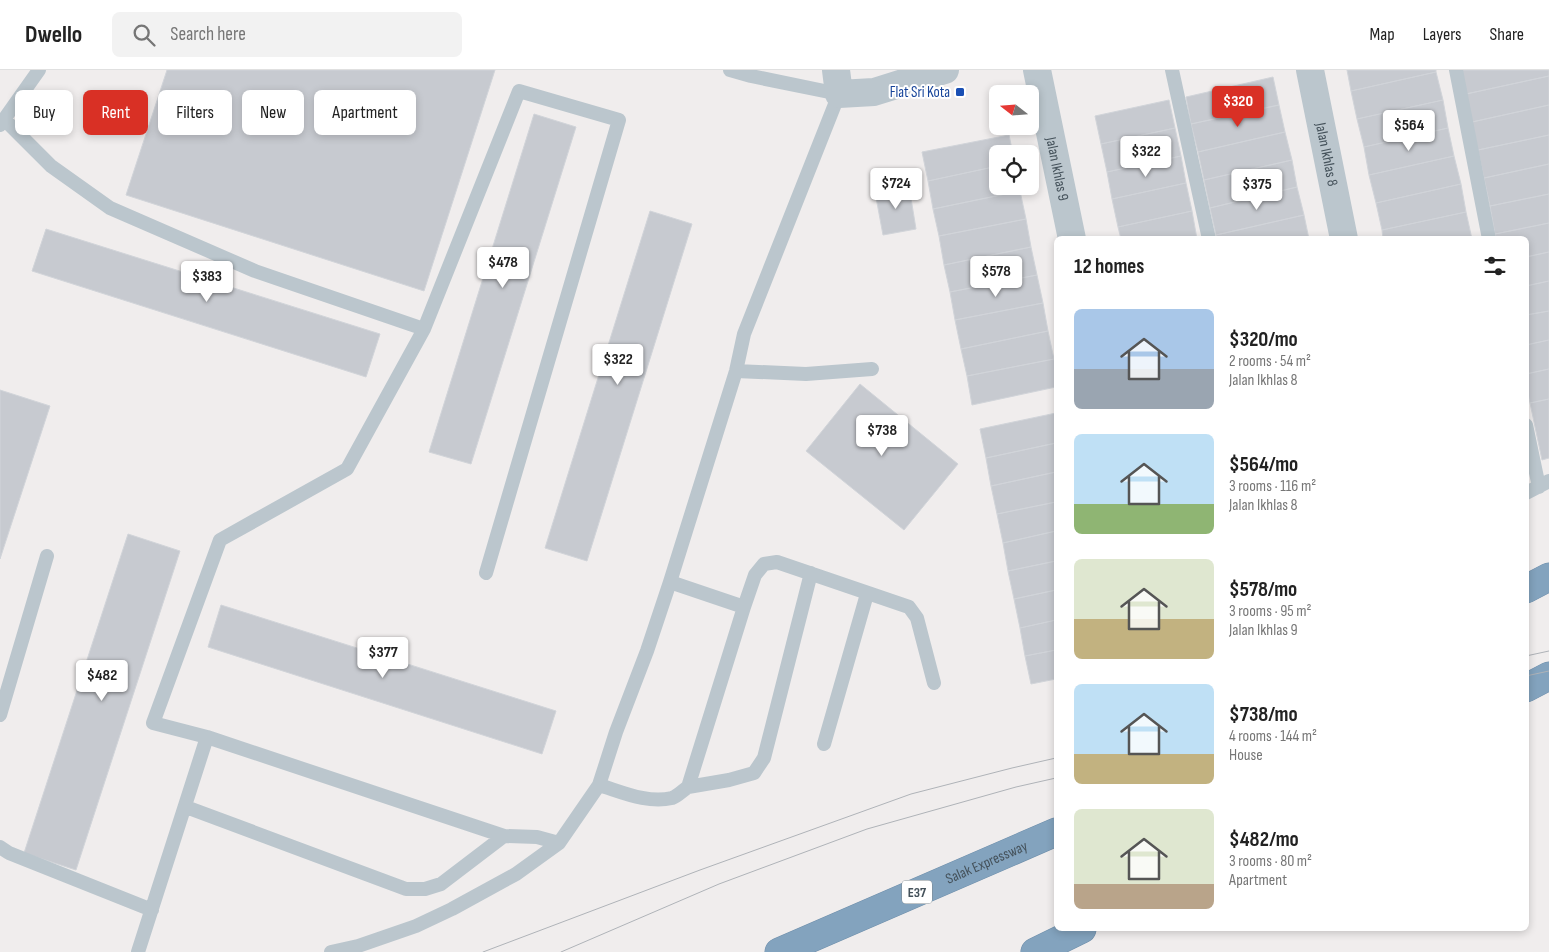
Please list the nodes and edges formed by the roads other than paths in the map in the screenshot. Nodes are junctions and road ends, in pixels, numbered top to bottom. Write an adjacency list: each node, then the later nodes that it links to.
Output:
1 (38, 70): 9 (lane)
2 (730, 70): 8 (lane)
3 (945, 70): 8 (street)
4 (1037, 70): 10 (street, Jalan Ikhlas 9)
5 (1172, 70): 11 (lane)
6 (1310, 70): 12 (street, Jalan Ikhlas 8)
7 (1456, 70): 13 (lane)
8 (838, 82): 16 (lane)
9 (2, 122): 14 (lane)
10 (1071, 236)
11 (1208, 236)
12 (1343, 236)
13 (1488, 236)
14 (424, 329): 20 (lane); 31 (lane)
15 (872, 369): 16 (lane)
16 (736, 370): 23 (lane)
17 (1529, 440): 18 (lane)
18 (1538, 487)
19 (48, 556): 30 (lane)
20 (486, 573)
21 (811, 573): 25 (lane); 26 (lane); 34 (lane)
22 (1549, 577): 24 (highway)
23 (670, 582): 26 (lane); 33 (lane)
24 (1529, 587)
25 (867, 594): 28 (lane); 32 (lane)
26 (744, 607): 34 (lane)
27 (1549, 676): 29 (highway)
28 (934, 683)
29 (1529, 686)
30 (0, 715)
31 (207, 737): 35 (lane); 37 (lane)
32 (824, 744)
33 (599, 785): 34 (lane); 38 (lane)
34 (688, 787)
35 (186, 807): 37 (lane); 40 (lane)
36 (1054, 833): 44 (highway, Salak Expressway / E37)
37 (504, 836): 38 (lane)
38 (559, 843): 43 (lane)
39 (0, 847): 40 (lane)
40 (152, 910): 42 (lane)
41 (1078, 931): 45 (highway)
42 (138, 952)
43 (331, 952)
44 (779, 952)
45 (1034, 952)

